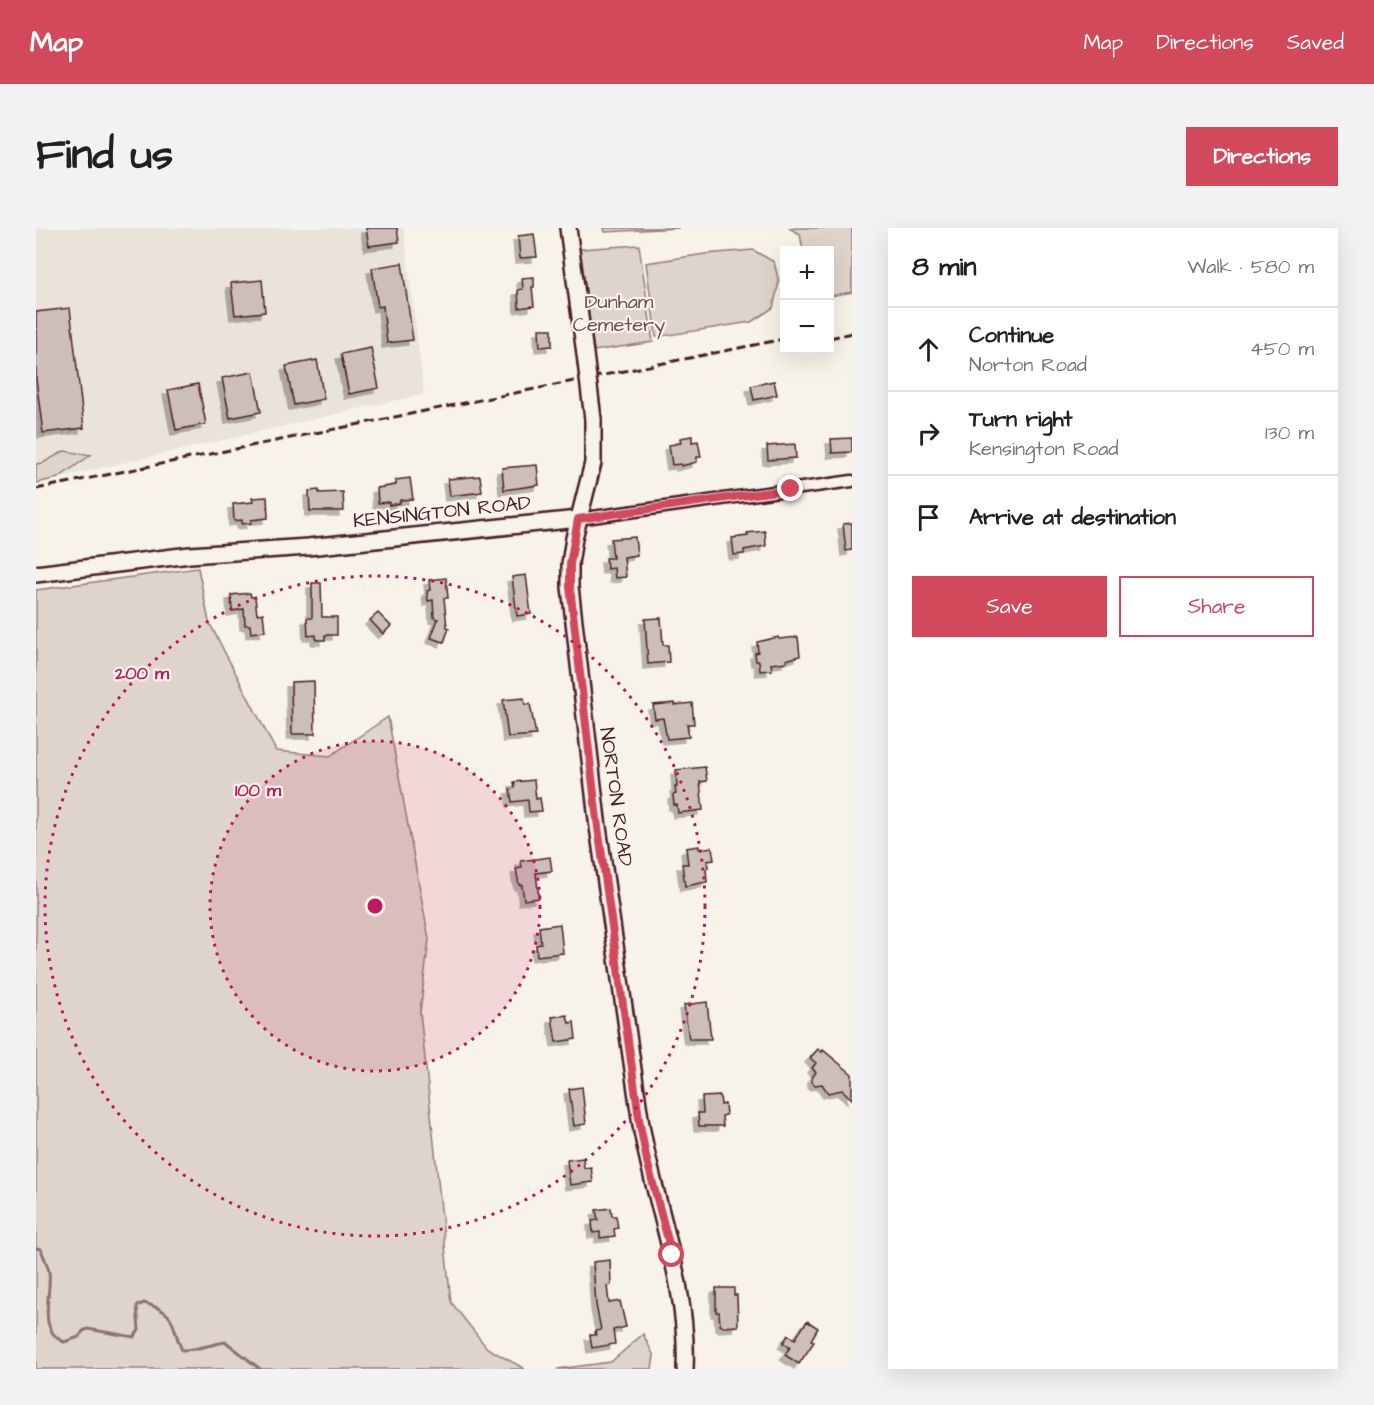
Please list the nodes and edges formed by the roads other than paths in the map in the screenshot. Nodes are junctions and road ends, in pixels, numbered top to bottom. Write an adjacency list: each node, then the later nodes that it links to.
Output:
1 (568, 228): 3 (main road, NORTON ROAD, bridge)
2 (852, 481): 3 (street, KENSINGTON ROAD)
3 (578, 519): 4 (main road, KENSINGTON ROAD); 5 (main road, NORTON ROAD)
4 (36, 574)
5 (685, 1369)

